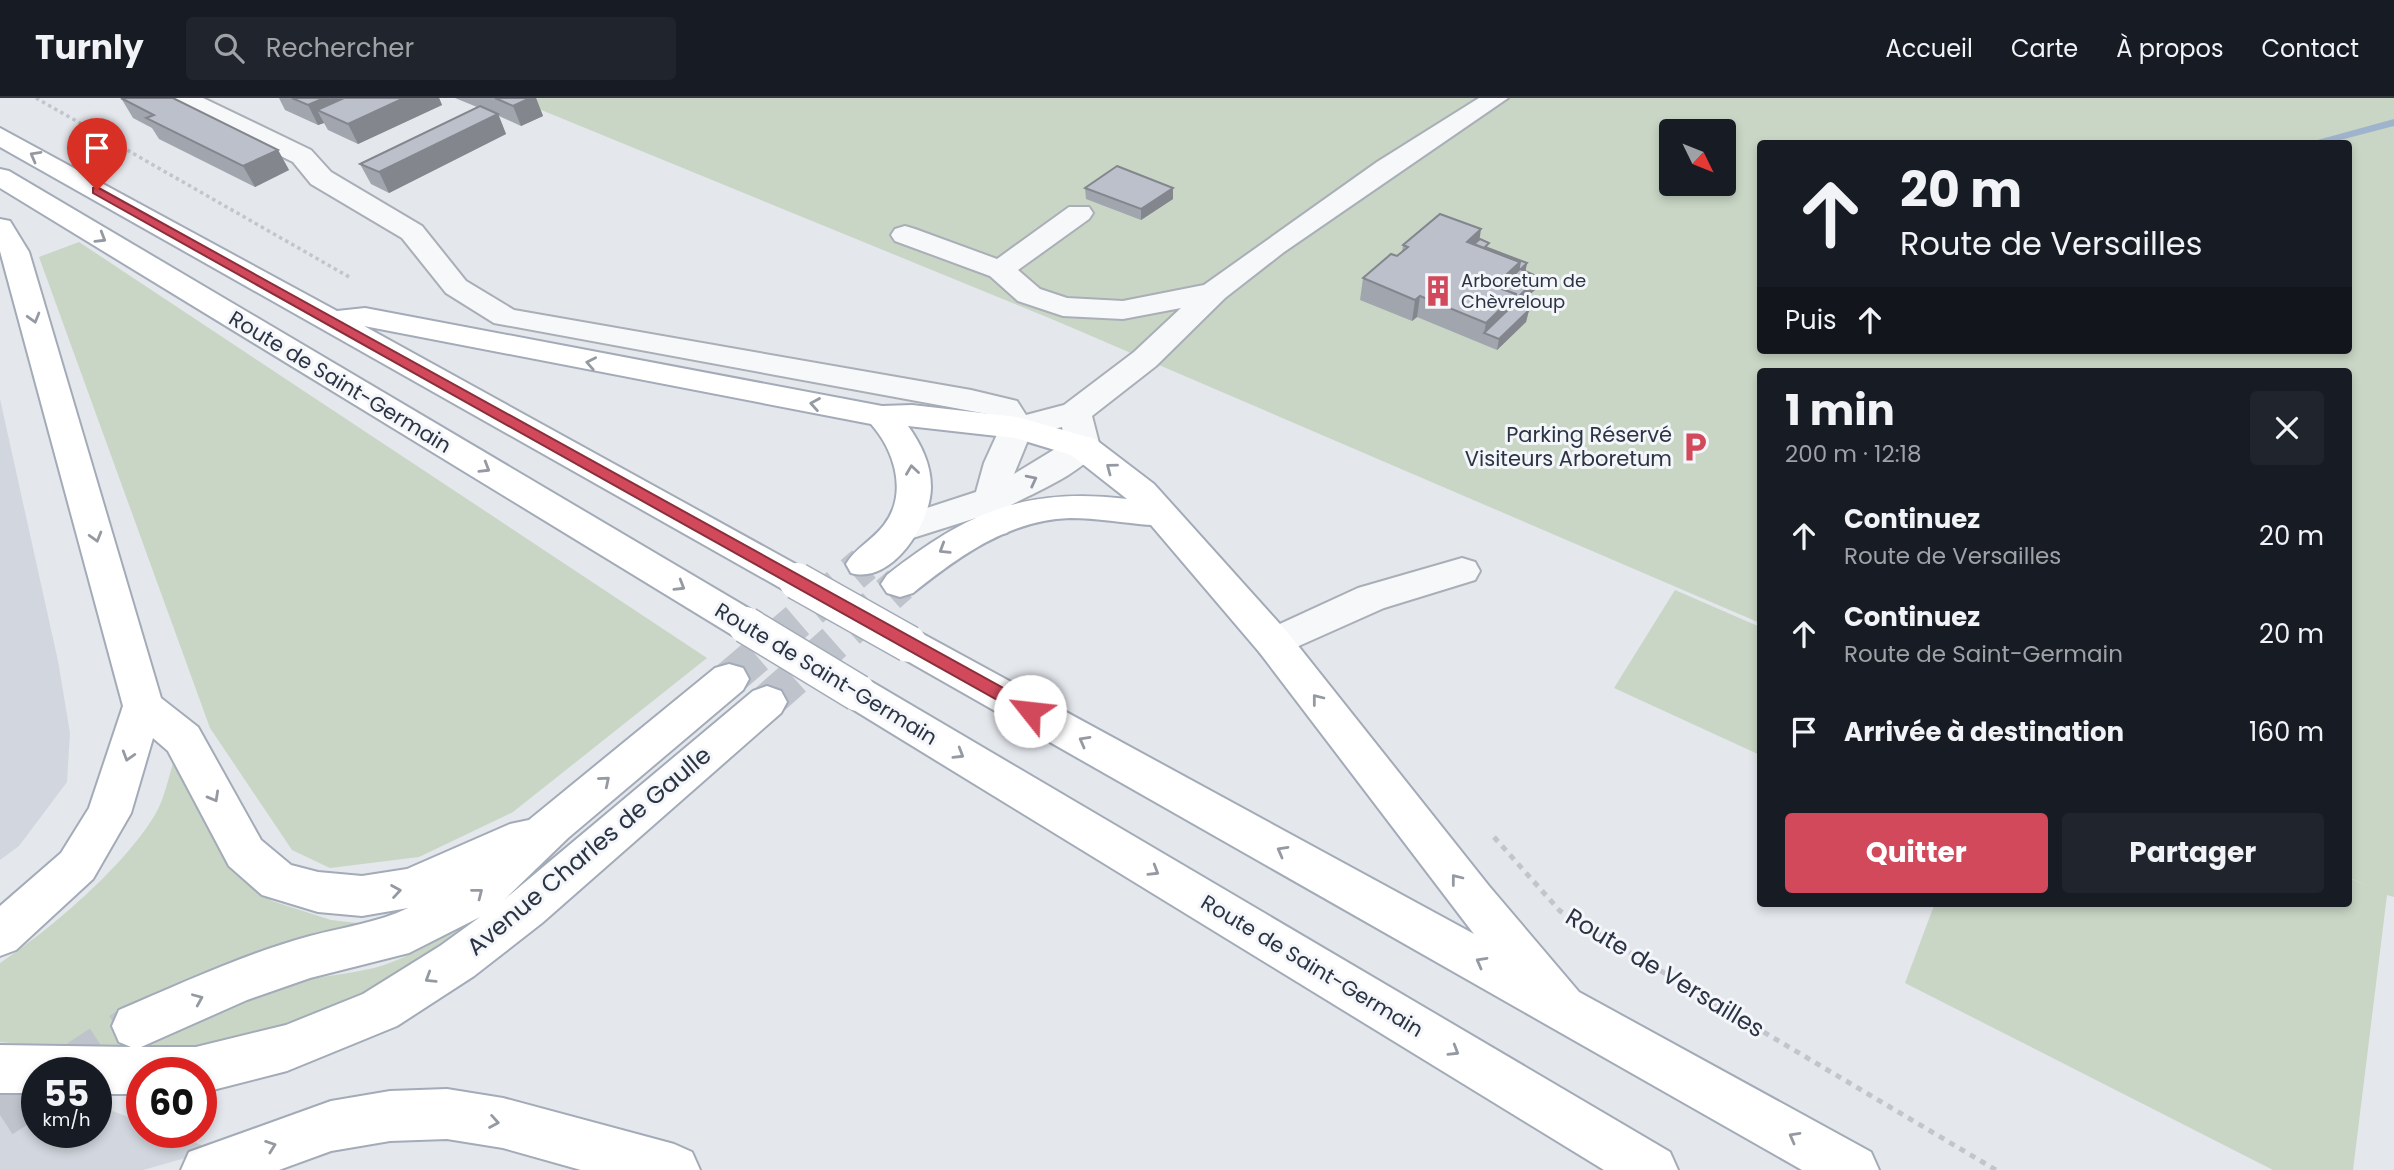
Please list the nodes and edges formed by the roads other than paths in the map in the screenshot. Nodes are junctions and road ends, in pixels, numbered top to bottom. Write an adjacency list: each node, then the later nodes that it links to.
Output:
1 (169, 98): 11 (lane)
2 (1496, 98): 9 (lane)
3 (0, 136): 10 (main road, one-way to 3)
4 (0, 178): 32 (main road, Route de Saint-Germain, one-way to 32, bridge)
5 (1079, 213): 8 (lane)
6 (0, 227): 24 (main road, one-way to 24)
7 (905, 235): 8 (lane)
8 (1000, 270): 9 (lane)
9 (1214, 292): 13 (lane)
10 (330, 321): 12 (main road, one-way to 10); 27 (main road, one-way to 10, bridge)
11 (651, 345): 12 (lane); 15 (lane)
12 (631, 370): 14 (main road, one-way to 12)
13 (1076, 413): 15 (lane); 16 (lane)
14 (882, 416): 15 (main road); 19 (main road, one-way to 14)
15 (1017, 428): 16 (main road); 17 (lane)
16 (1083, 447): 17 (lane, one-way to 16); 18 (main road, one-way to 16)
17 (993, 512): 18 (main road); 19 (lane); 22 (main road, one-way to 22)
18 (1161, 514): 23 (main road)
19 (900, 530): 20 (main road)
20 (864, 564)
21 (1462, 571): 23 (lane)
22 (900, 584)
23 (1275, 643): 27 (main road, one-way to 23)
24 (143, 706): 25 (main road, one-way to 25); 26 (main road, one-way to 26)
25 (553, 825): 28 (main road, one-way to 25); 29 (main road, Avenue Charles de Gaulle, one-way to 29)
26 (0, 935)
27 (1562, 1007): 33 (main road, one-way to 27)
28 (136, 1026)
29 (0, 1069)
30 (207, 1170): 31 (main road, one-way to 31)
31 (674, 1170)
32 (1652, 1170)
33 (1853, 1170)

